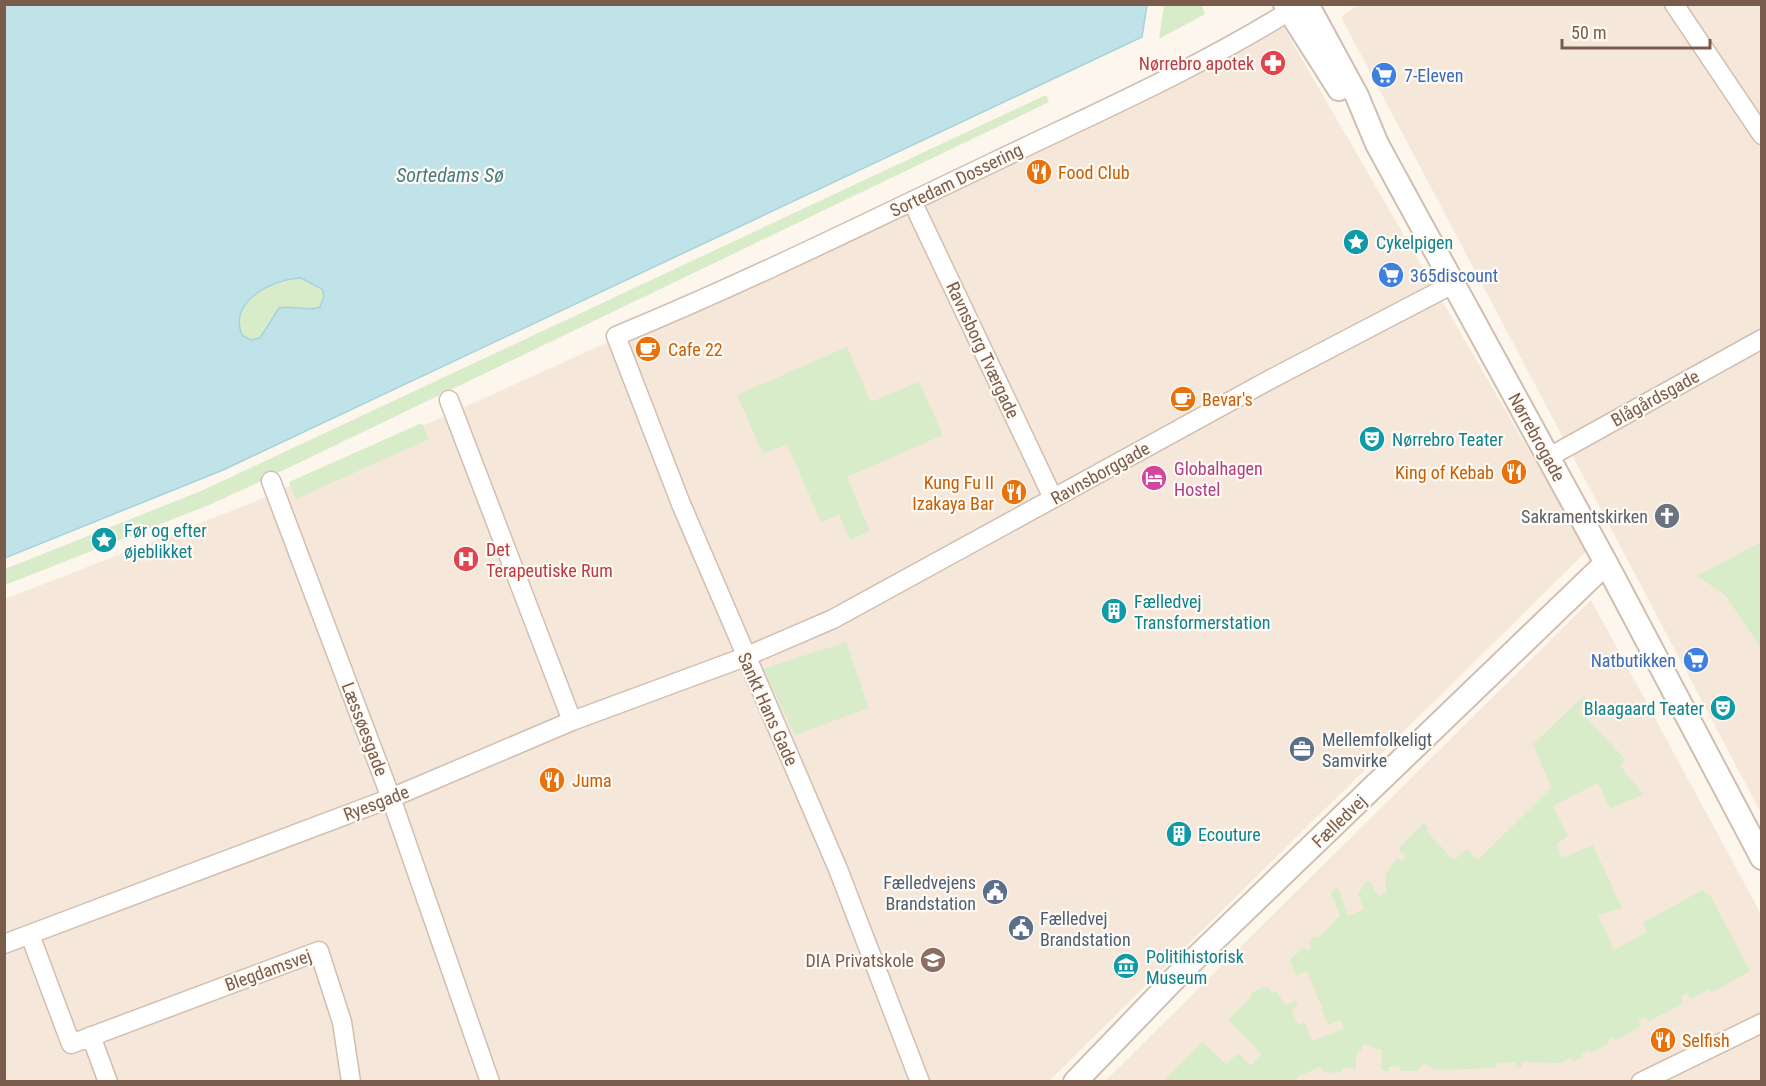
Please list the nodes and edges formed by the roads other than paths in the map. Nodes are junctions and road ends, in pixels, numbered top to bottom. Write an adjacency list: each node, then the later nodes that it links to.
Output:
1 (1674, 4): 3 (street)
2 (1295, 6): 4 (street, Sortedam Dossering); 5 (street, Nørrebrogade)
3 (1761, 135)
4 (912, 201): 6 (street, Sortedam Dossering); 11 (street, Ravnsborg Tværgade)
5 (1454, 284): 9 (street, Nørrebrogade); 11 (street, Ravnsborggade)
6 (616, 336): 13 (street, Sankt Hans Gade)
7 (1761, 339): 9 (street, Blågårdsgade)
8 (449, 400): 14 (street)
9 (1549, 457): 12 (street, Nørrebrogade)
10 (271, 481): 15 (street, Læssøesgade)
11 (1053, 498): 13 (street, Ravnsborggade)
12 (1606, 563): 16 (street, Nørrebrogade); 25 (street, Fælledvej)
13 (745, 657): 14 (street, Ryesgade); 24 (street, Sankt Hans Gade)
14 (572, 721): 15 (street, Ryesgade)
15 (391, 798): 17 (street, Ryesgade); 23 (street, Læssøesgade)
16 (1761, 858)
17 (30, 935): 18 (street, Ryesgade); 20 (street, Blegdamsvej)
18 (4, 944)
19 (1761, 1023): 26 (street)
20 (91, 1036): 21 (street); 22 (street, Blegdamsvej)
21 (108, 1082)
22 (351, 1082)
23 (490, 1082)
24 (920, 1082)
25 (1076, 1082)
26 (1641, 1082)

